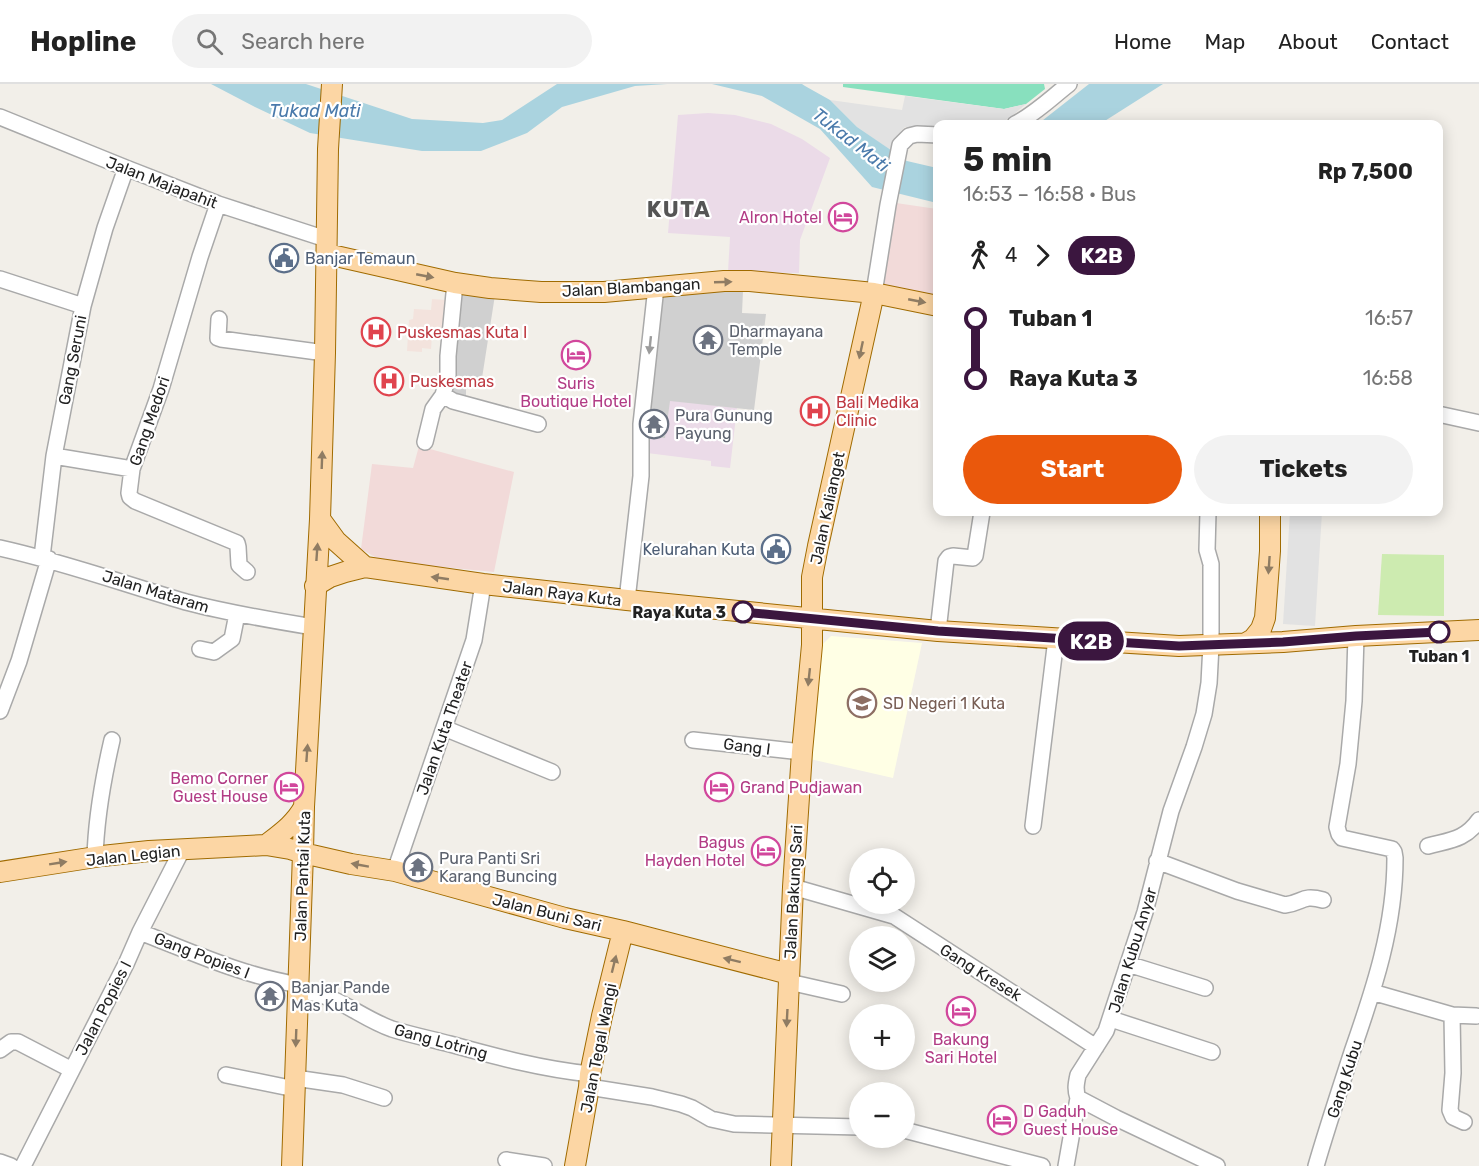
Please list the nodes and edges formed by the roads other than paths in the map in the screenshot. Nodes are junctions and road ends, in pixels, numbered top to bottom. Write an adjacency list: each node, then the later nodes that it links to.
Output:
1 (1069, 84): 4 (street)
2 (332, 87): 8 (main road)
3 (0, 117): 6 (street, Jalan Majapahit)
4 (1021, 120)
5 (933, 135): 12 (street)
6 (126, 168): 7 (street, Jalan Majapahit); 14 (street, Gang Seruni)
7 (218, 204): 8 (street, Jalan Majapahit); 23 (street, Gang Medori)
8 (326, 246): 10 (main road, Jalan Blambangan, one-way to 10); 16 (main road)
9 (0, 279): 14 (street)
10 (455, 283): 11 (main road, Jalan Blambangan); 17 (street)
11 (656, 287): 12 (main road, Jalan Blambangan, one-way to 12); 34 (street, one-way to 34)
12 (874, 293): 13 (main road, Jalan Blambangan, one-way to 13); 36 (main road, Jalan Kalianget, one-way to 36)
13 (933, 305)
14 (82, 306): 22 (street, Gang Seruni)
15 (219, 319): 16 (street)
16 (325, 353): 27 (main road, one-way to 16)
17 (442, 395): 20 (street); 21 (street)
18 (1443, 415): 19 (street)
19 (1479, 423)
20 (537, 424)
21 (425, 442)
22 (54, 456): 23 (street); 29 (street, Gang Seruni)
23 (132, 469): 31 (street, Gang Medori)
24 (981, 516): 40 (street)
25 (1208, 516): 45 (street, Jalan Kubu Anyar)
26 (1270, 516): 37 (main road, one-way to 37)
27 (320, 519): 30 (main road); 33 (main road, one-way to 27)
28 (0, 548): 29 (street, Jalan Mataram)
29 (45, 558): 35 (street, Jalan Mataram); 47 (street, Gang Seruni)
30 (365, 567): 32 (main road, Jalan Raya Kuta, one-way to 30); 33 (main road, Jalan Raya Kuta)
31 (247, 572)
32 (483, 584): 34 (main road, Jalan Raya Kuta); 48 (street, Jalan Kuta Theater)
33 (315, 586): 38 (main road, Jalan Pantai Kuta)
34 (627, 600): 36 (main road, Jalan Raya Kuta)
35 (237, 614): 38 (street, Jalan Mataram); 46 (street)
36 (812, 618): 40 (main road, Jalan Raya Kuta); 51 (main road, Jalan Bakung Sari, one-way to 51)
37 (1265, 618): 43 (main road); 44 (main road)
38 (313, 627): 53 (main road, Jalan Pantai Kuta, one-way to 38)
39 (1479, 630): 41 (main road, Jalan Raya Kuta)
40 (938, 631): 42 (main road, Jalan Raya Kuta)
41 (1356, 636): 43 (main road, Jalan Raya Kuta); 72 (street, Gang Kubu)
42 (1056, 639): 45 (main road, Jalan Raya Kuta); 55 (street)
43 (1283, 642): 44 (main road, Jalan Raya Kuta)
44 (1246, 644): 45 (main road, Jalan Raya Kuta)
45 (1211, 645): 61 (street, Jalan Kubu Anyar)
46 (200, 649)
47 (0, 711)
48 (444, 728): 52 (street); 62 (street, Jalan Kuta Theater)
49 (112, 740): 60 (street)
50 (693, 740): 51 (street, Gang I)
51 (802, 752): 64 (main road, Jalan Bakung Sari)
52 (552, 772)
53 (304, 807): 56 (main road); 59 (main road, Jalan Pantai Kuta)
54 (1479, 820): 57 (street)
55 (1033, 826)
56 (266, 845): 58 (main road, Jalan Legian); 59 (main road, Jalan Legian)
57 (1428, 846)
58 (182, 850): 60 (main road, Jalan Legian); 67 (street, Jalan Popies I)
59 (303, 853): 62 (main road, Jalan Buni Sari, one-way to 59); 70 (main road, Jalan Pantai Kuta)
60 (95, 858): 63 (main road, Jalan Legian, one-way to 60)
61 (1157, 861): 65 (street); 68 (street, Jalan Kubu Anyar)
62 (395, 871): 66 (main road, Jalan Buni Sari)
63 (0, 872)
64 (793, 887): 69 (main road, Jalan Bakung Sari); 77 (street, Gang Kresek)
65 (1323, 900)
66 (623, 931): 69 (main road, Jalan Buni Sari, one-way to 66); 82 (main road, Jalan Tegal Wangi, one-way to 66)
67 (140, 932): 70 (street, Gang Popies I); 80 (street, Jalan Popies I)
68 (1128, 964): 71 (street); 76 (street, Jalan Kubu Anyar)
69 (789, 978): 73 (street); 87 (main road, Jalan Bakung Sari, one-way to 87)
70 (298, 988): 82 (street, Gang Lotring); 83 (main road, Jalan Pantai Kuta, one-way to 83)
71 (1205, 988)
72 (1372, 992): 74 (street); 101 (street, Gang Kubu)
73 (842, 994)
74 (1452, 1015): 75 (street); 86 (street)
75 (1476, 1016)
76 (1110, 1019): 77 (street, Jalan Kubu Anyar); 79 (street)
77 (1096, 1047): 85 (street, Jalan Kubu Anyar)
78 (0, 1050): 80 (street)
79 (1212, 1052)
80 (72, 1070): 94 (street, Jalan Popies I)
81 (226, 1075): 83 (street)
82 (590, 1081): 87 (street, Gang Lotring); 97 (main road, Jalan Tegal Wangi)
83 (295, 1083): 84 (street); 95 (main road, Jalan Pantai Kuta)
84 (384, 1098)
85 (1078, 1098): 92 (street); 100 (street, Jalan Kubu Anyar)
86 (1464, 1122)
87 (782, 1125): 88 (street, Gang Lotring); 98 (main road, Jalan Bakung Sari)
88 (849, 1127)
89 (915, 1133): 99 (street)
90 (506, 1160): 96 (street)
91 (0, 1162): 93 (street)
92 (1208, 1164)
93 (11, 1166)
94 (23, 1166)
95 (292, 1166)
96 (544, 1166)
97 (575, 1166)
98 (781, 1166)
99 (1042, 1166)
100 (1066, 1166)
101 (1316, 1166)

